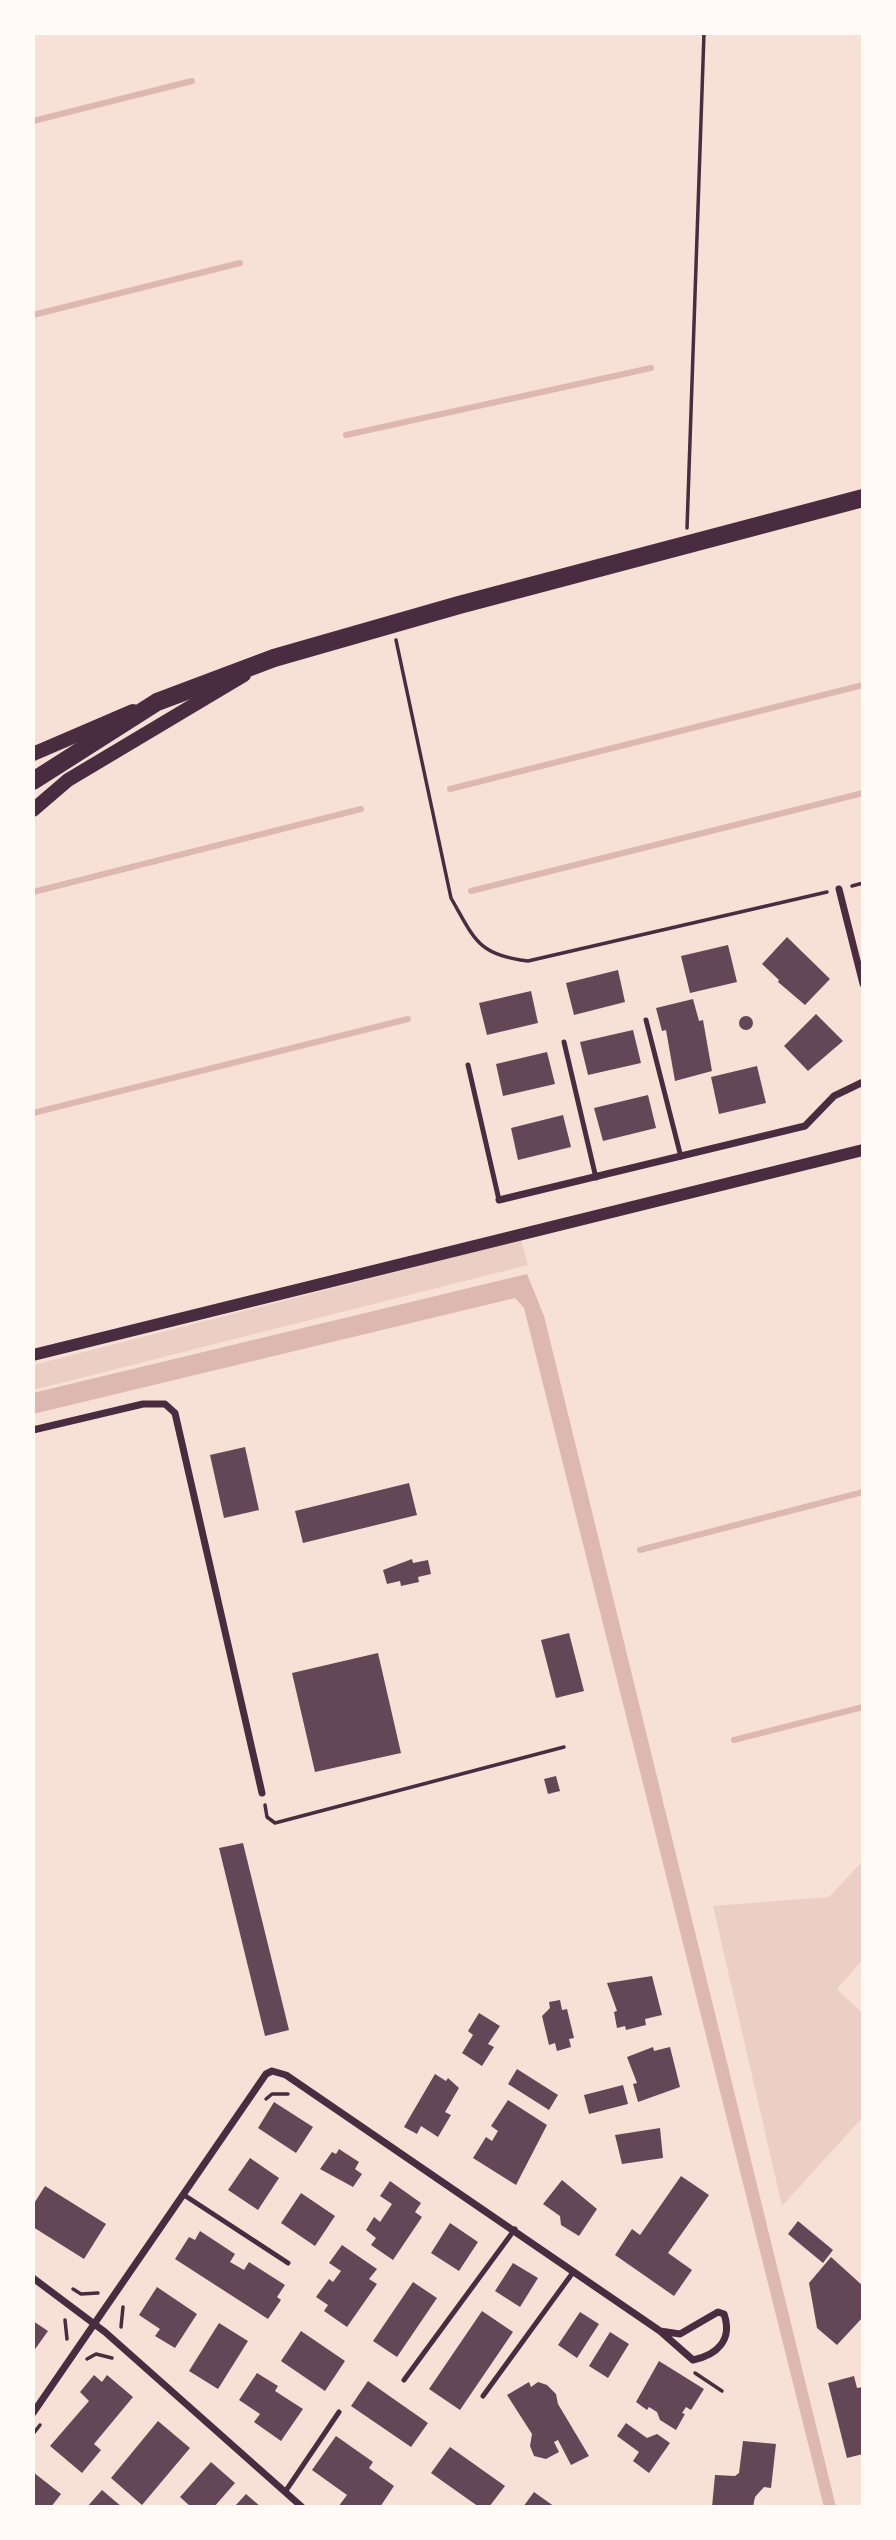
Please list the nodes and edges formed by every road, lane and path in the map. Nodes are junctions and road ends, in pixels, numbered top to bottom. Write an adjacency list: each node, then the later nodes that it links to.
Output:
1 (704, 33): 3 (path)
2 (863, 498): 3 (main road)
3 (686, 545): 4 (main road)
4 (393, 624): 5 (main road); 11 (path)
5 (274, 658): 6 (main road); 9 (main road)
6 (157, 702): 7 (main road); 8 (main road)
7 (33, 754)
8 (33, 781)
9 (33, 810)
10 (863, 883): 11 (path)
11 (839, 889): 12 (street)
12 (863, 984)
13 (646, 1020): 18 (lane)
14 (564, 1041): 19 (lane)
15 (468, 1065): 20 (lane)
16 (863, 1082): 18 (street)
17 (863, 1150): 21 (street)
18 (681, 1157): 19 (street)
19 (596, 1178): 20 (street)
20 (499, 1200)
21 (33, 1355)
22 (33, 1430): 24 (street)
23 (564, 1747): 24 (path)
24 (262, 1793)
25 (292, 2095): 26 (path)
26 (265, 2099)
27 (184, 2195): 28 (street); 29 (lane); 36 (street)
28 (515, 2230): 30 (street); 41 (lane)
29 (288, 2263)
30 (574, 2271): 37 (street); 43 (lane)
31 (33, 2278): 36 (street)
32 (106, 2285): 33 (path)
33 (70, 2287)
34 (128, 2301): 38 (path)
35 (60, 2314): 39 (path)
36 (94, 2325): 45 (street); 46 (street)
37 (660, 2331): 37 (street)
38 (125, 2333)
39 (63, 2346)
40 (688, 2368): 42 (path)
41 (404, 2380)
42 (722, 2391)
43 (483, 2396)
44 (339, 2412): 46 (lane)
45 (33, 2413)
46 (285, 2492): 47 (street)
47 (302, 2507)

